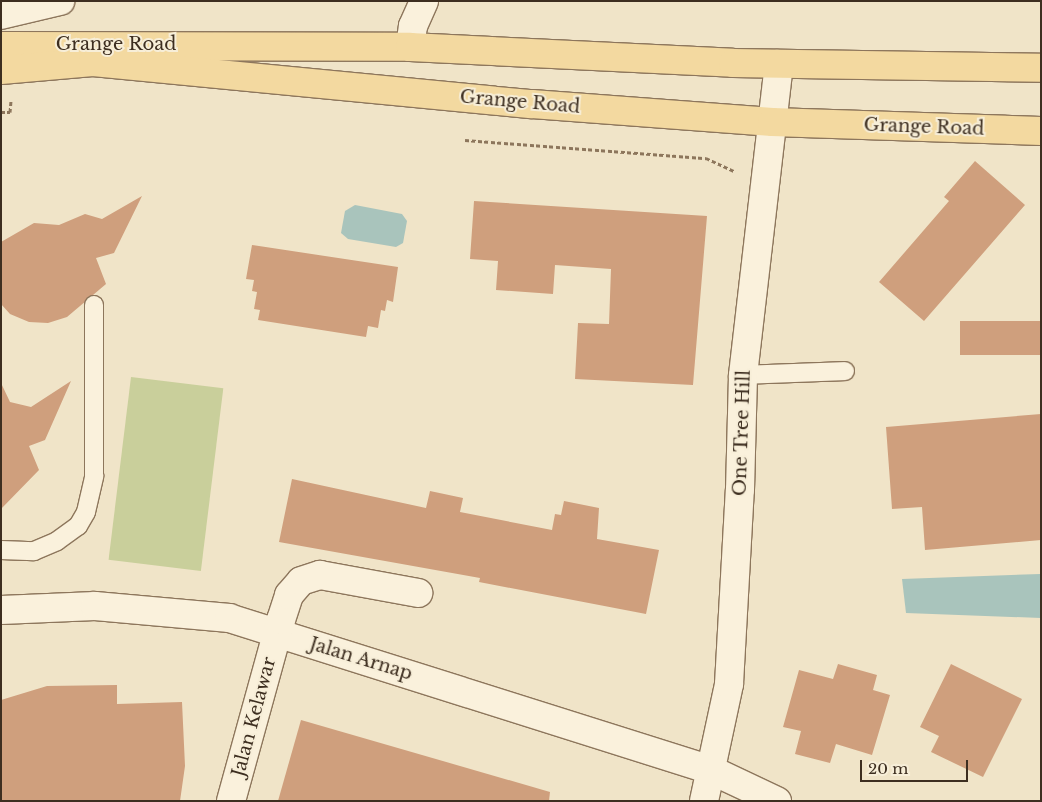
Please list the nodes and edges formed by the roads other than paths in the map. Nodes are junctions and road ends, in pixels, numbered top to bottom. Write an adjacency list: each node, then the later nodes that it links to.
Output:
1 (60, 1): 3 (street)
2 (424, 1): 4 (street)
3 (1, 15)
4 (412, 25): 5 (main road, Grange Road); 6 (main road, Grange Road)
5 (1, 46)
6 (780, 64): 7 (main road, Grange Road); 9 (street, One Tree Hill)
7 (1041, 68)
8 (1, 70): 9 (main road, Grange Road)
9 (772, 122): 10 (main road, Grange Road); 13 (street, One Tree Hill)
10 (1041, 131)
11 (94, 305): 14 (lane)
12 (845, 371): 13 (lane)
13 (743, 375): 18 (street, One Tree Hill)
14 (1, 550)
15 (418, 593): 17 (street, Jalan Kelawar)
16 (1, 610): 17 (street, Jalan Arnap)
17 (277, 633): 18 (street, Jalan Arnap); 19 (street, Jalan Kelawar)
18 (711, 770): 20 (street, One Tree Hill); 21 (street, Jalan Arnap)
19 (231, 801)
20 (704, 801)
21 (777, 801)

